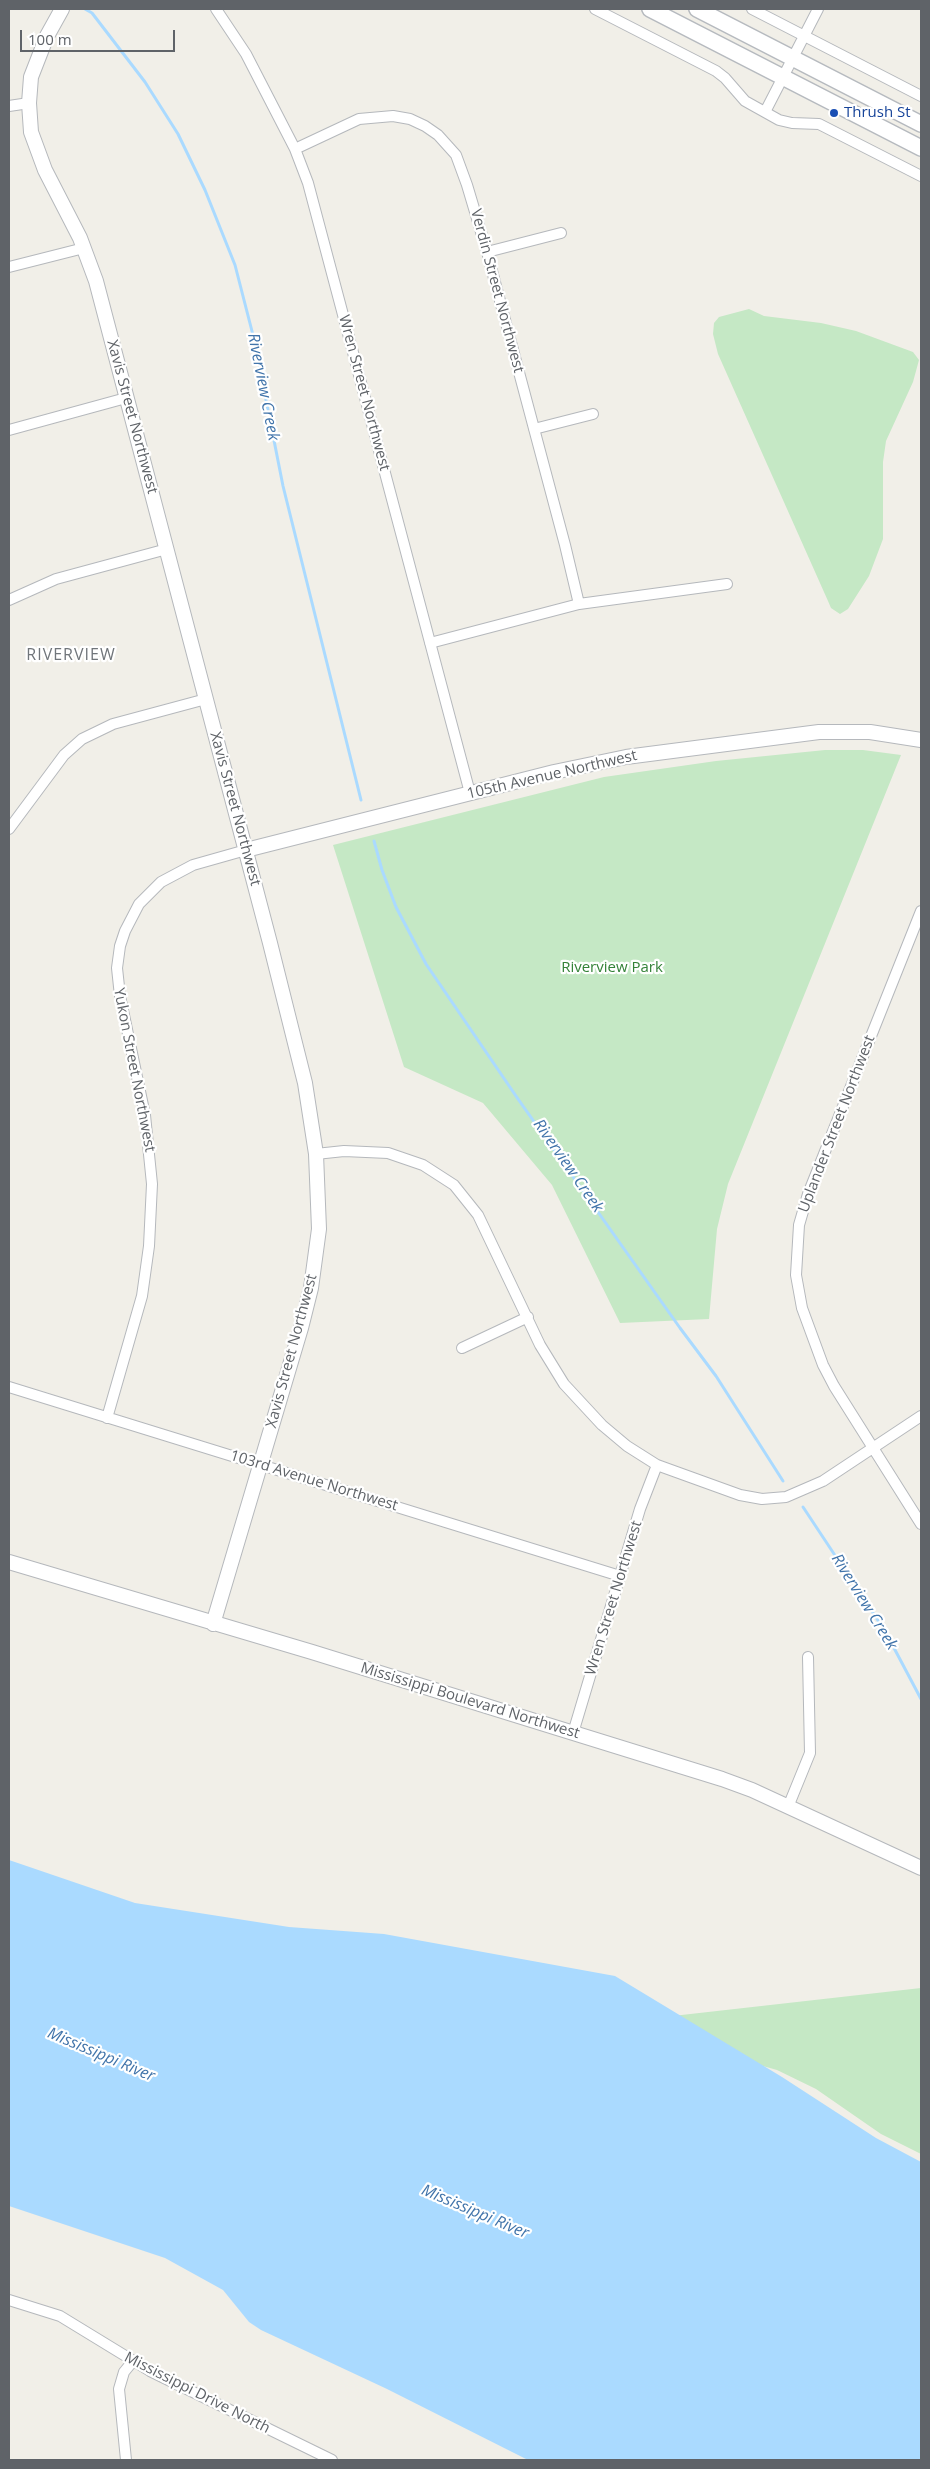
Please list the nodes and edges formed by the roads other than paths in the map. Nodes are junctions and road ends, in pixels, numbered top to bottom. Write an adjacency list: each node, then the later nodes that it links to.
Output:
1 (62, 9): 12 (street, Xavis Street Northwest)
2 (216, 9): 17 (street, Wren Street Northwest)
3 (595, 9): 14 (street)
4 (650, 9): 10 (main road)
5 (697, 9): 9 (main road)
6 (752, 9): 8 (street)
7 (818, 9): 8 (street)
8 (804, 35): 9 (street); 11 (street)
9 (793, 58): 10 (street); 15 (main road)
10 (783, 77): 14 (street); 16 (main road)
11 (921, 96)
12 (29, 103): 13 (street); 20 (street, Xavis Street Northwest)
13 (9, 106)
14 (765, 112): 18 (street)
15 (921, 124)
16 (921, 148)
17 (295, 149): 21 (street, Verdin Street Northwest); 31 (street, Wren Street Northwest)
18 (921, 176)
19 (561, 233): 21 (street)
20 (84, 248): 22 (street); 23 (street, Xavis Street Northwest)
21 (487, 252): 25 (street, Verdin Street Northwest)
22 (9, 267)
23 (126, 398): 26 (street); 27 (street, Xavis Street Northwest)
24 (593, 414): 25 (street)
25 (534, 429): 30 (street, Verdin Street Northwest)
26 (9, 430)
27 (167, 549): 29 (street); 32 (street, Xavis Street Northwest)
28 (728, 584): 30 (street)
29 (9, 600)
30 (579, 604): 31 (street)
31 (430, 643): 34 (street, Wren Street Northwest)
32 (206, 699): 35 (street); 36 (street, Xavis Street Northwest)
33 (921, 740): 34 (street, 105th Avenue Northwest)
34 (470, 793): 36 (street, 105th Avenue Northwest)
35 (9, 829)
36 (246, 850): 38 (street, Xavis Street Northwest); 43 (street, Yukon Street Northwest)
37 (921, 911): 44 (street, Uplander Street Northwest)
38 (316, 1154): 39 (street); 45 (street, Xavis Street Northwest)
39 (528, 1317): 40 (street); 46 (street)
40 (462, 1348)
41 (9, 1387): 43 (street, 103rd Avenue Northwest)
42 (921, 1416): 44 (street)
43 (107, 1418): 45 (street, 103rd Avenue Northwest)
44 (873, 1448): 46 (street); 47 (street, Uplander Street Northwest)
45 (260, 1465): 49 (street, 103rd Avenue Northwest); 50 (street, Xavis Street Northwest)
46 (657, 1465): 49 (street, Wren Street Northwest)
47 (921, 1524)
48 (9, 1562): 50 (street, Mississippi Boulevard Northwest)
49 (620, 1576): 52 (street, Wren Street Northwest)
50 (213, 1624): 52 (street, Mississippi Boulevard Northwest)
51 (808, 1657): 53 (street)
52 (573, 1733): 53 (street, Mississippi Boulevard Northwest)
53 (788, 1808): 54 (street, Mississippi Boulevard Northwest)
54 (921, 1868)
55 (9, 2300): 56 (street, Mississippi Drive North)
56 (133, 2361): 57 (street); 58 (street, Mississippi Drive North)
57 (126, 2460)
58 (332, 2460)

